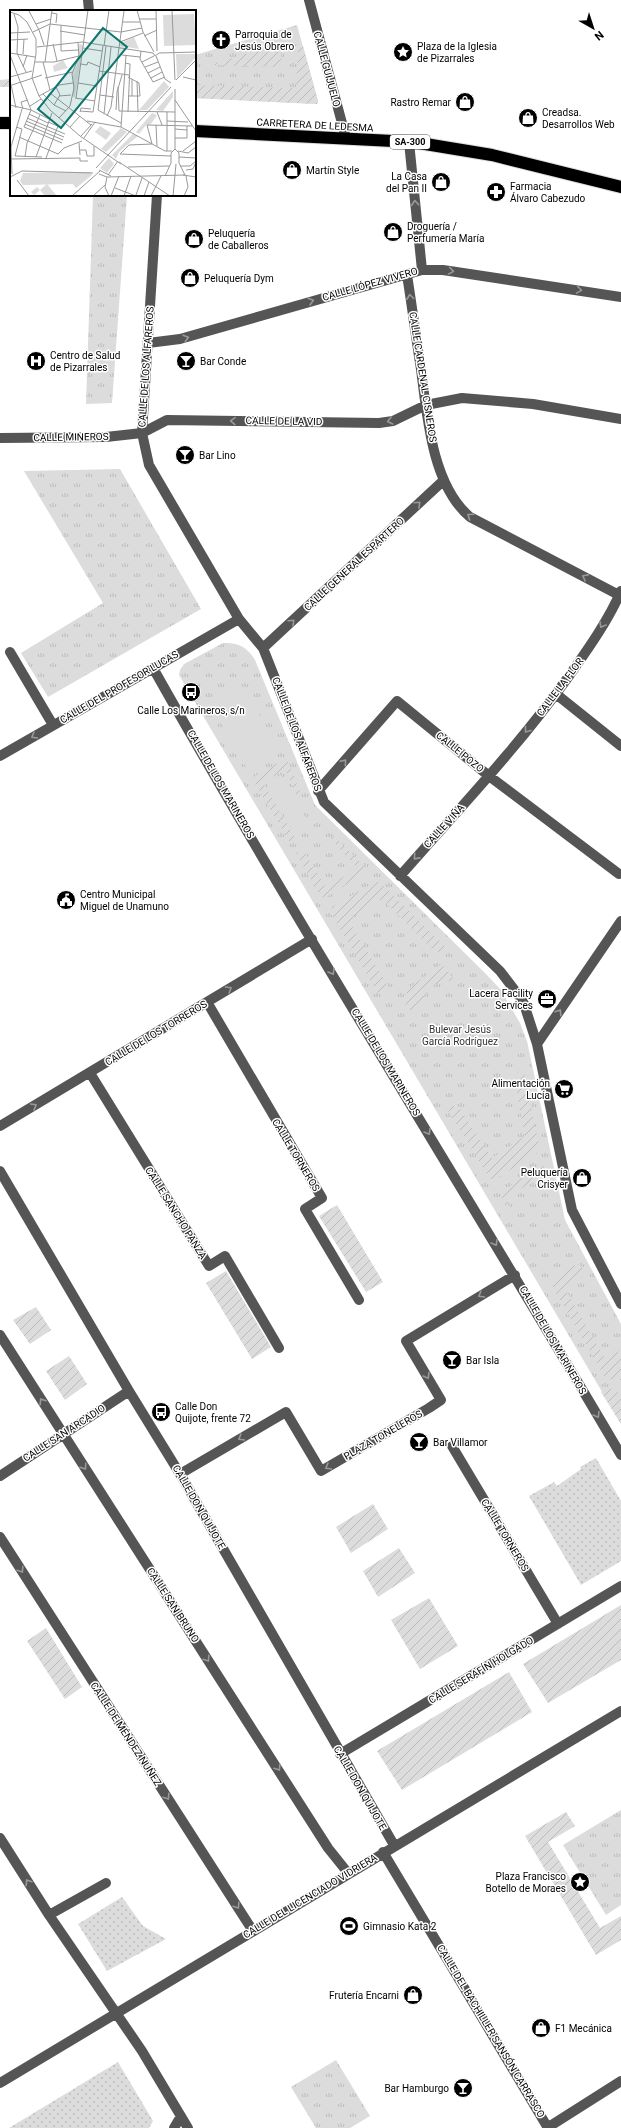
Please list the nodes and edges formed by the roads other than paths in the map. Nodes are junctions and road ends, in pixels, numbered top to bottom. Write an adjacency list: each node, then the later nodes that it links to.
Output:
1 (88, 0): 3 (street)
2 (309, 0): 5 (street, CALLE GUIJUELO)
3 (89, 10)
4 (196, 131): 5 (highway, CARRETERA DE LEDESMA / SA-300)
5 (346, 138): 6 (highway, CARRETERA DE LEDESMA / SA-300)
6 (409, 142): 7 (highway, CARRETERA DE LEDESMA / SA-300); 9 (street, one-way to 6)
7 (621, 187)
8 (157, 196): 12 (street, CALLE DE LOS ALFAREROS)
9 (422, 270): 10 (street, CALLE LÓPEZ VIVERO); 11 (street, CALLE LÓPEZ VIVERO, one-way to 11)
10 (407, 275): 12 (street, CALLE LÓPEZ VIVERO, one-way to 10); 13 (street, CALLE CARDENAL CISNEROS, one-way to 10)
11 (621, 297)
12 (148, 343): 15 (street, CALLE DE LOS ALFAREROS)
13 (426, 405): 14 (street, CALLE DE LA VID); 15 (street, CALLE DE LA VID, one-way to 15); 17 (street, CALLE CARDENAL CISNEROS)
14 (621, 419)
15 (142, 433): 16 (street, CALLE MINEROS); 19 (street, CALLE DE LOS ALFAREROS)
16 (0, 438)
17 (444, 480): 18 (street, CALLE CARDENAL CISNEROS, one-way to 17); 20 (street, CALLE GENERAL ESPARTERO, one-way to 17)
18 (620, 593): 23 (street, CALLE LA FLOR, one-way to 23)
19 (238, 619): 20 (street, CALLE DE LOS ALFAREROS); 22 (street, CALLE DEL PROFESOR LUCAS)
20 (263, 648): 28 (street, CALLE DE LOS ALFAREROS)
21 (10, 652): 24 (street)
22 (153, 668): 24 (street, CALLE DEL PROFESOR LUCAS); 32 (street, CALLE DE LOS MARINEROS)
23 (556, 694): 25 (street); 27 (street, CALLE LA FLOR, one-way to 27)
24 (53, 725): 26 (street, CALLE DEL PROFESOR LUCAS, one-way to 26)
25 (621, 746)
26 (0, 756)
27 (489, 776): 28 (street, CALLE POZO, one-way to 27); 29 (street, CALLE POZO); 30 (street, CALLE VIÑA, one-way to 30)
28 (318, 791): 30 (street, CALLE DE LOS ALFAREROS)
29 (619, 874)
30 (400, 876): 34 (street, CALLE DE LOS ALFAREROS)
31 (621, 921): 34 (street, one-way to 31)
32 (312, 939): 33 (street, CALLE DE LOS TORREROS, one-way to 32); 38 (street, CALLE DE LOS MARINEROS, one-way to 38)
33 (207, 1002): 35 (street, CALLE DE LOS TORREROS); 39 (street, CALLE TORNEROS)
34 (537, 1044): 40 (street, CALLE DE LOS ALFAREROS)
35 (90, 1073): 36 (street, CALLE DE LOS TORREROS, one-way to 35); 42 (street, CALLE SANCHO PANZA)
36 (0, 1126)
37 (0, 1171): 43 (street, CALLE DON QUIJOTE)
38 (515, 1275): 46 (street, CALLE DE LOS MARINEROS, one-way to 46); 47 (street, PLAZA TONELEROS, one-way to 47)
39 (360, 1300)
40 (621, 1304)
41 (0, 1335): 44 (street, CALLE SAN BRUNO, one-way to 41)
42 (279, 1348)
43 (129, 1392): 44 (street, CALLE SAN ARCADIO); 47 (street, CALLE DON QUIJOTE)
44 (63, 1434): 48 (street, CALLE SAN ARCADIO); 57 (street, CALLE SAN BRUNO, one-way to 57)
45 (452, 1446): 51 (street, CALLE TORNEROS)
46 (621, 1455)
47 (180, 1474): 53 (street, CALLE DON QUIJOTE)
48 (0, 1476)
49 (0, 1537): 60 (street, CALLE DE MÉNDEZ NÚÑEZ, one-way to 60)
50 (621, 1586): 51 (street, CALLE SERAFÍN HOLGADO)
51 (558, 1624): 53 (street, CALLE SERAFÍN HOLGADO)
52 (621, 1711): 55 (street, CALLE DEL LICENCIADO VIDRIERA)
53 (340, 1754): 55 (street, CALLE DON QUIJOTE)
54 (0, 1838): 59 (street, one-way to 54)
55 (394, 1845): 56 (street, CALLE DEL LICENCIADO VIDRIERA)
56 (383, 1852): 57 (street, CALLE DEL LICENCIADO VIDRIERA); 67 (street, CALLE DEL BACHILLER SANSÓN CARRASCO)
57 (348, 1873): 60 (street, CALLE DEL LICENCIADO VIDRIERA)
58 (106, 1883): 59 (street)
59 (49, 1915): 61 (street)
60 (253, 1930): 61 (street, CALLE DEL LICENCIADO VIDRIERA)
61 (116, 2013): 63 (street, CALLE DEL LICENCIADO VIDRIERA); 64 (street)
62 (621, 2081): 67 (street)
63 (0, 2083)
64 (180, 2116): 65 (street); 66 (street)
65 (174, 2128)
66 (188, 2128)
67 (548, 2128)

